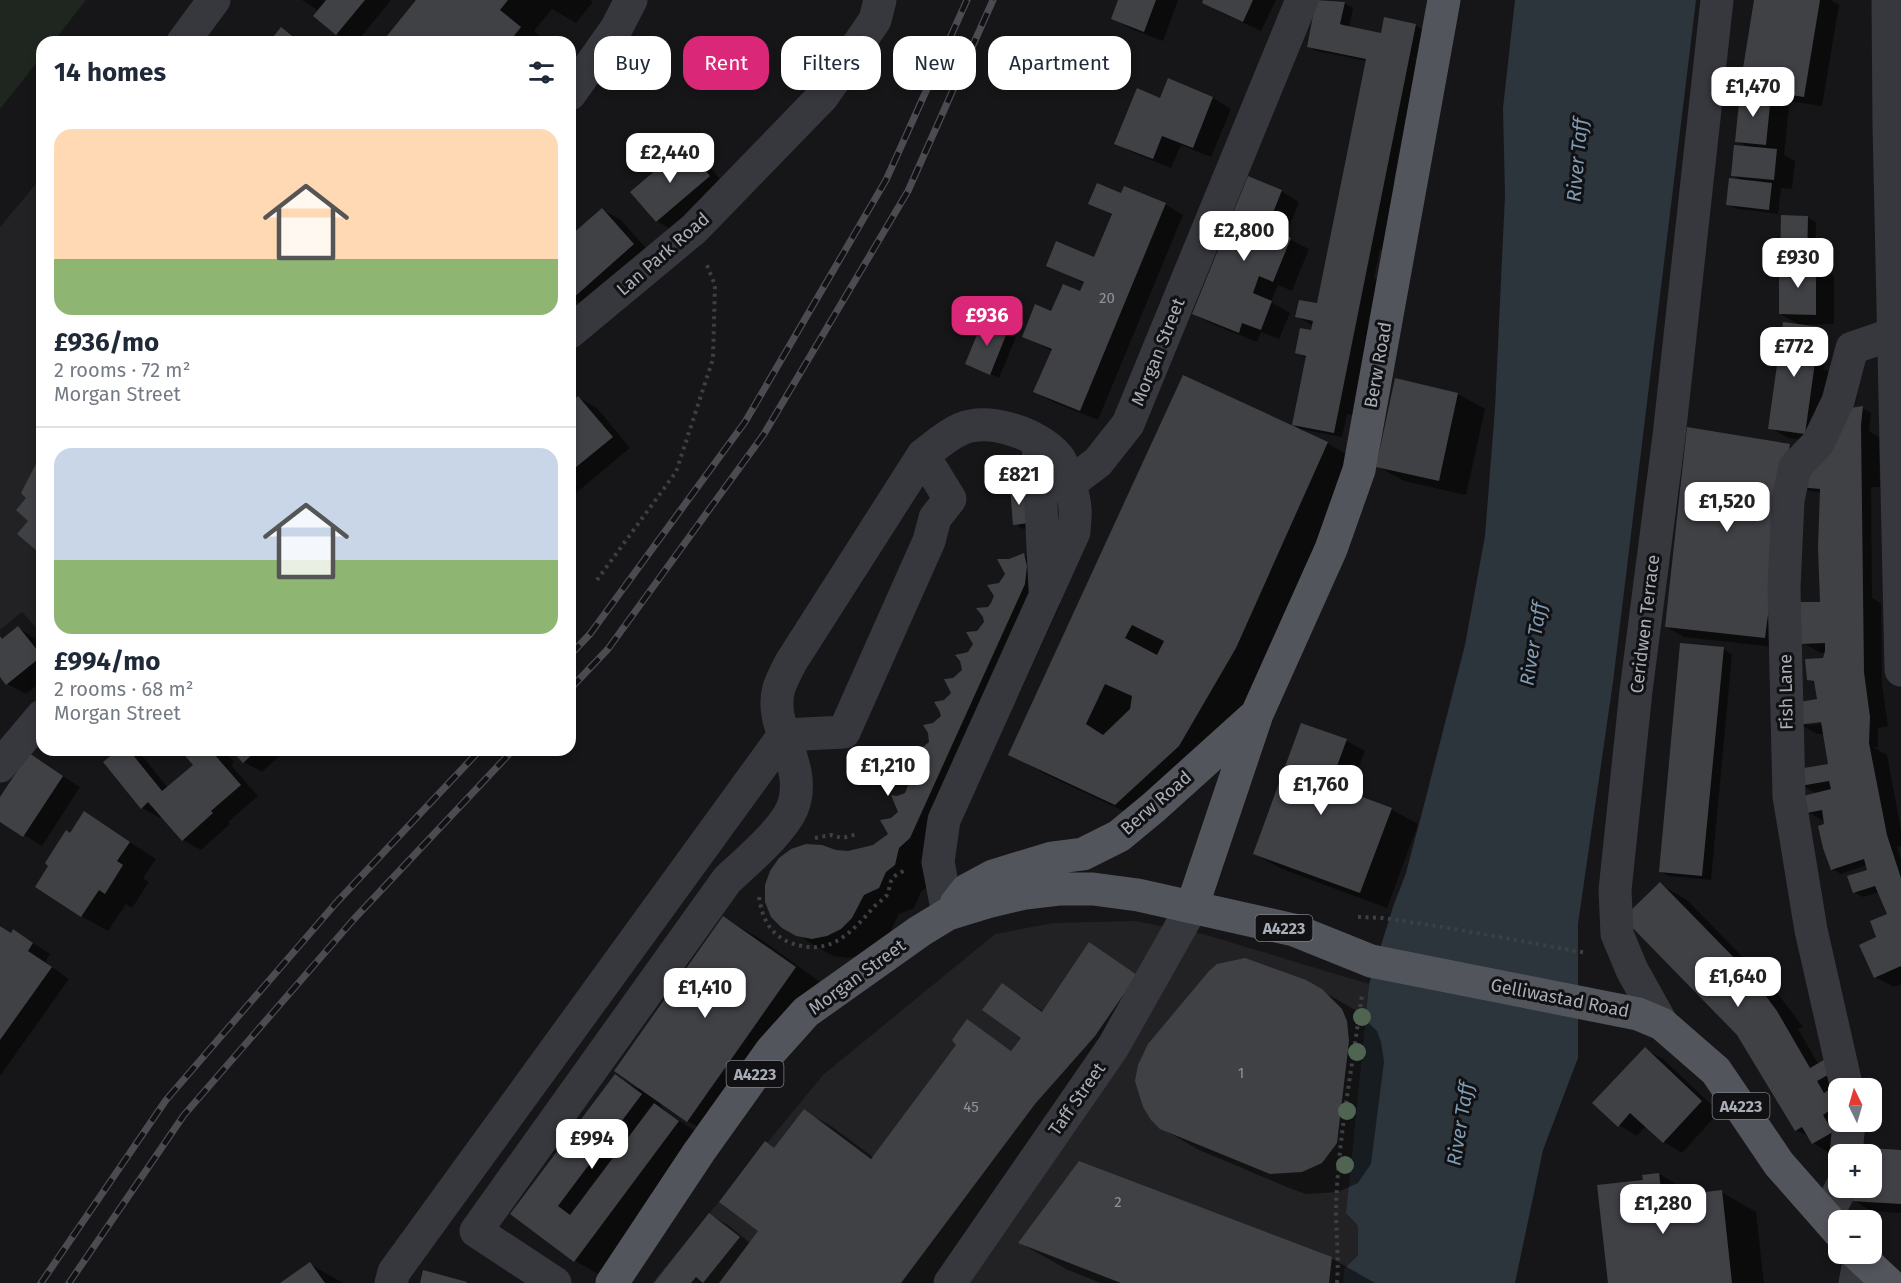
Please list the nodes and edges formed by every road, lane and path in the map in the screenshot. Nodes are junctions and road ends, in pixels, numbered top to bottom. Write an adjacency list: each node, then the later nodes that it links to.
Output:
1 (214, 0): 8 (street)
2 (632, 0): 9 (street)
3 (880, 0): 10 (street, Lan Park Road)
4 (1444, 0): 19 (main road, Berw Road)
5 (1717, 0): 30 (street, Ceridwen Terrace)
6 (1888, 0): 12 (street)
7 (1302, 1): 15 (street, Morgan Street)
8 (187, 36)
9 (576, 86)
10 (694, 229): 11 (street, Lan Park Road); 16 (path)
11 (576, 327)
12 (1896, 352): 18 (street); 31 (street, Fish Lane)
13 (1038, 441): 14 (street); 15 (street); 17 (street)
14 (923, 455): 21 (street); 21 (street)
15 (1069, 484): 17 (street)
16 (597, 580)
17 (1045, 598): 23 (street)
18 (1901, 670)
19 (1257, 714): 25 (main road, Berw Road); 26 (main road, Berw Road)
20 (36, 723): 22 (street)
21 (784, 735): 24 (street); 34 (street)
22 (0, 766)
23 (938, 848): 24 (path); 26 (street)
24 (755, 853): 35 (street)
25 (1192, 908): 26 (main road, Morgan Street / A4223); 29 (main road, Gelliwastad Road / A4223); 37 (street, Taff Street)
26 (948, 914): 36 (main road, Morgan Street / A4223)
27 (1383, 918): 28 (path)
28 (1597, 955)
29 (1369, 961): 30 (main road, Gelliwastad Road / A4223); 38 (path)
30 (1650, 1019): 32 (main road, A4223)
31 (1845, 1078)
32 (1828, 1225)
33 (1865, 1264): 39 (main road, A4223)
34 (391, 1283)
35 (555, 1283)
36 (612, 1283)
37 (950, 1283)
38 (1337, 1283)
39 (1888, 1283)

